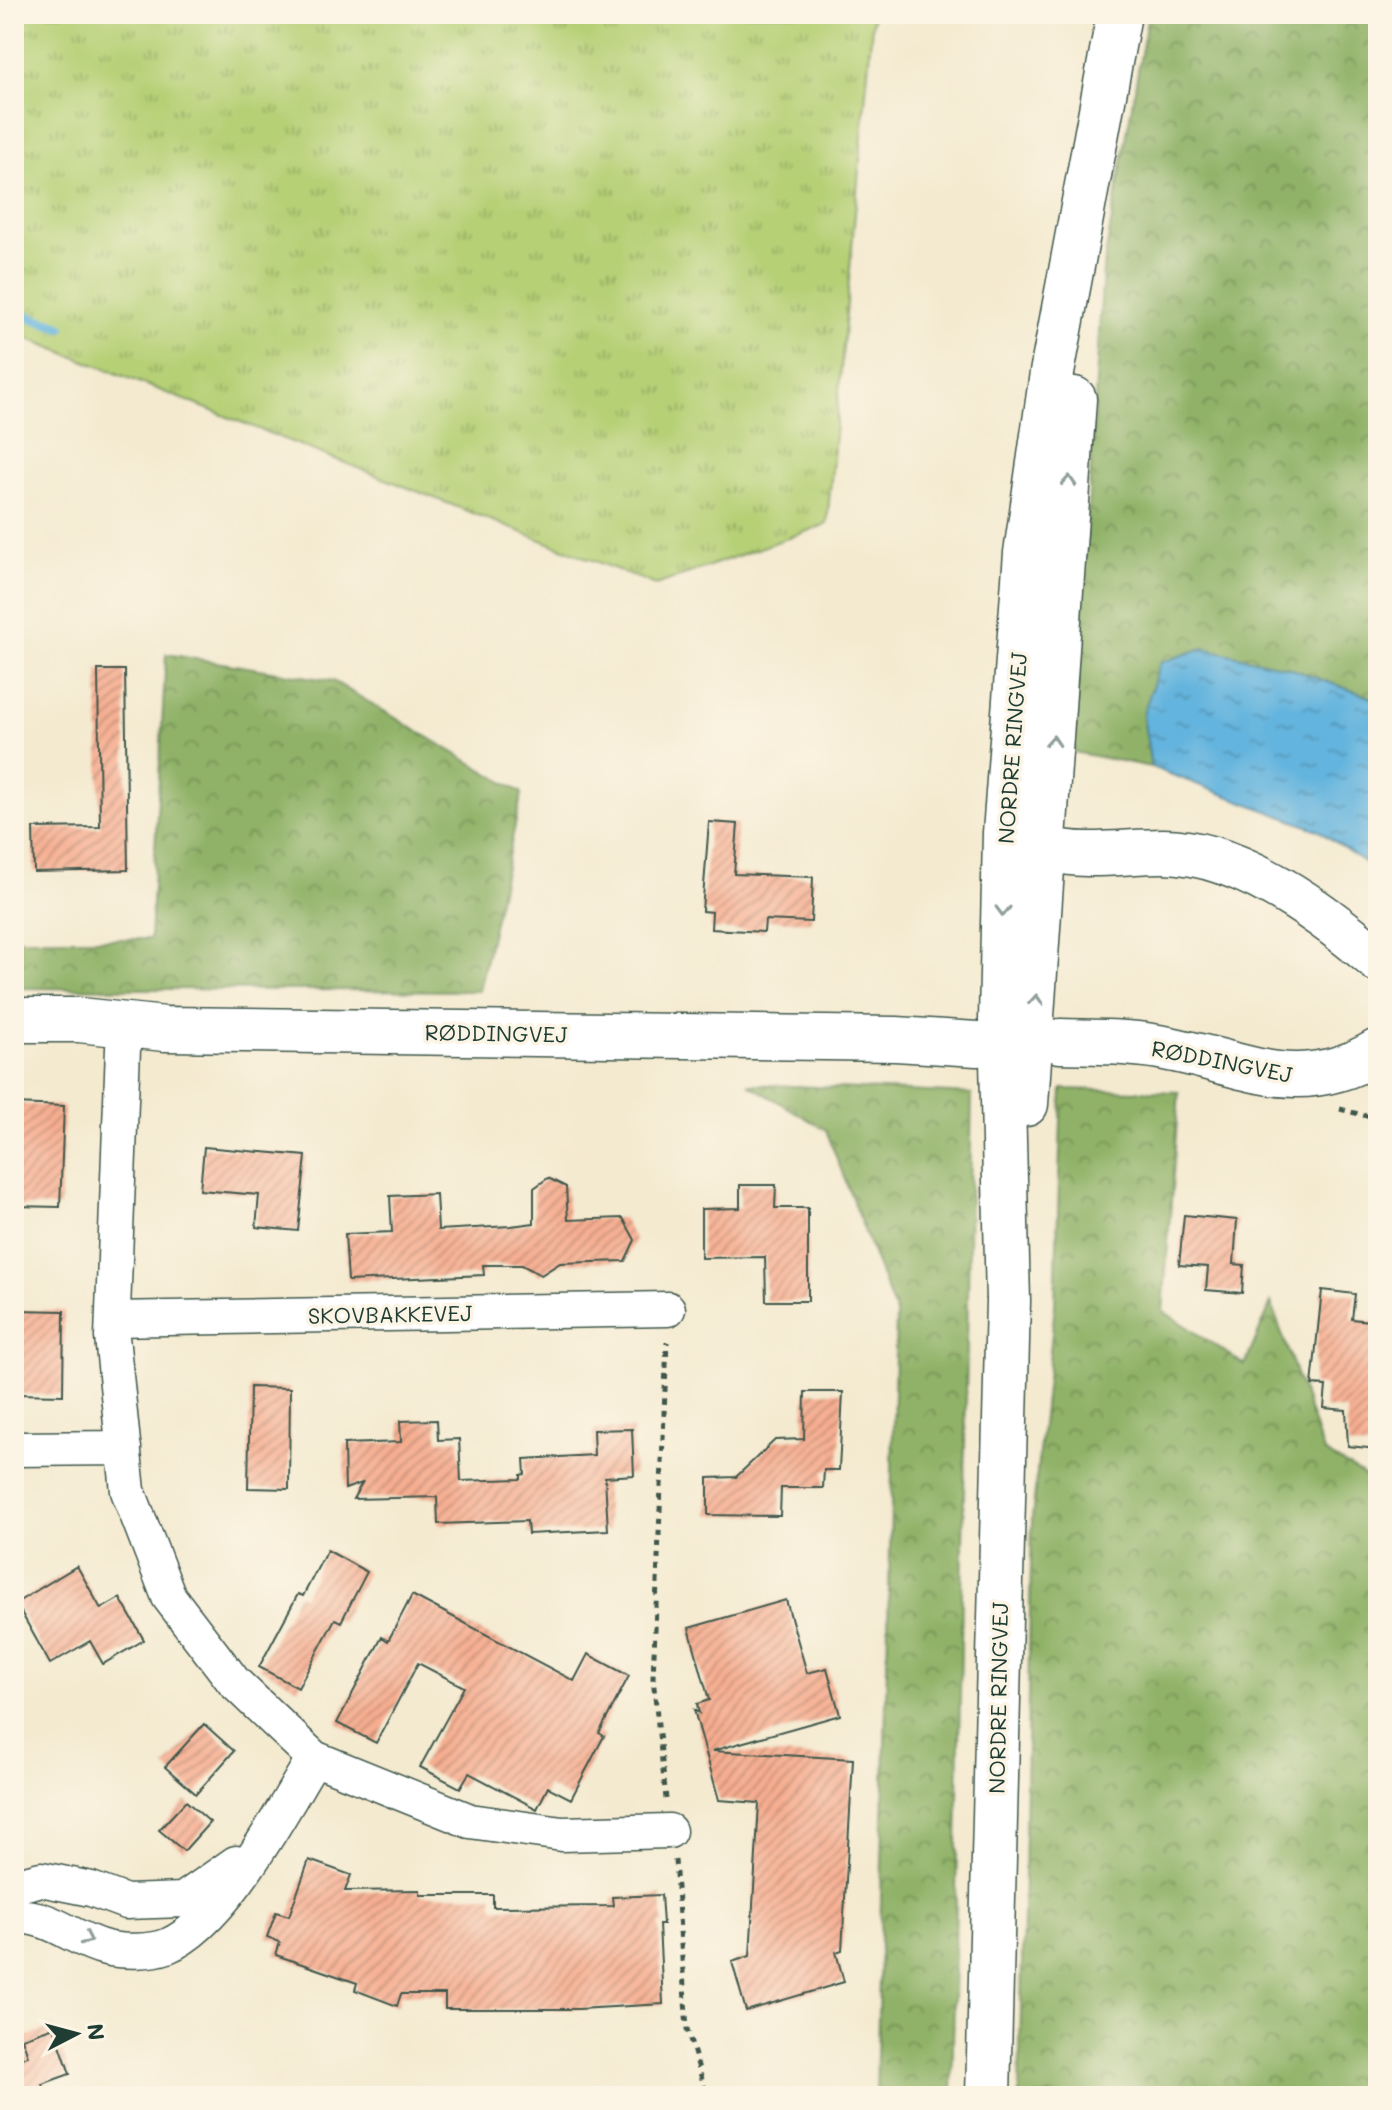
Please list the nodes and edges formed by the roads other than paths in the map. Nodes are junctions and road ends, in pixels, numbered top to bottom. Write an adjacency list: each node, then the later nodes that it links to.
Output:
1 (1119, 14): 2 (main road, NORDRE RINGVEJ)
2 (1086, 201): 3 (main road, NORDRE RINGVEJ); 4 (main road, NORDRE RINGVEJ, one-way to 2)
3 (1005, 833): 4 (main road); 11 (main road, NORDRE RINGVEJ, one-way to 11)
4 (1047, 835): 5 (main road); 11 (main road, NORDRE RINGVEJ, one-way to 4)
5 (1378, 960)
6 (14, 1020): 7 (main road, RØDDINGVEJ)
7 (131, 1026): 9 (main road, RØDDINGVEJ); 13 (street)
8 (1060, 1041): 10 (main road, RØDDINGVEJ)
9 (977, 1044)
10 (1378, 1051)
11 (1008, 1301): 21 (main road, NORDRE RINGVEJ)
12 (668, 1309): 13 (street, SKOVBAKKEVEJ)
13 (113, 1319): 14 (street)
14 (124, 1448): 15 (street); 16 (street)
15 (14, 1449)
16 (314, 1758): 17 (street); 18 (street)
17 (669, 1831)
18 (257, 1850): 19 (street); 20 (street, one-way to 18)
19 (14, 1886)
20 (14, 1917)
21 (988, 2096)

